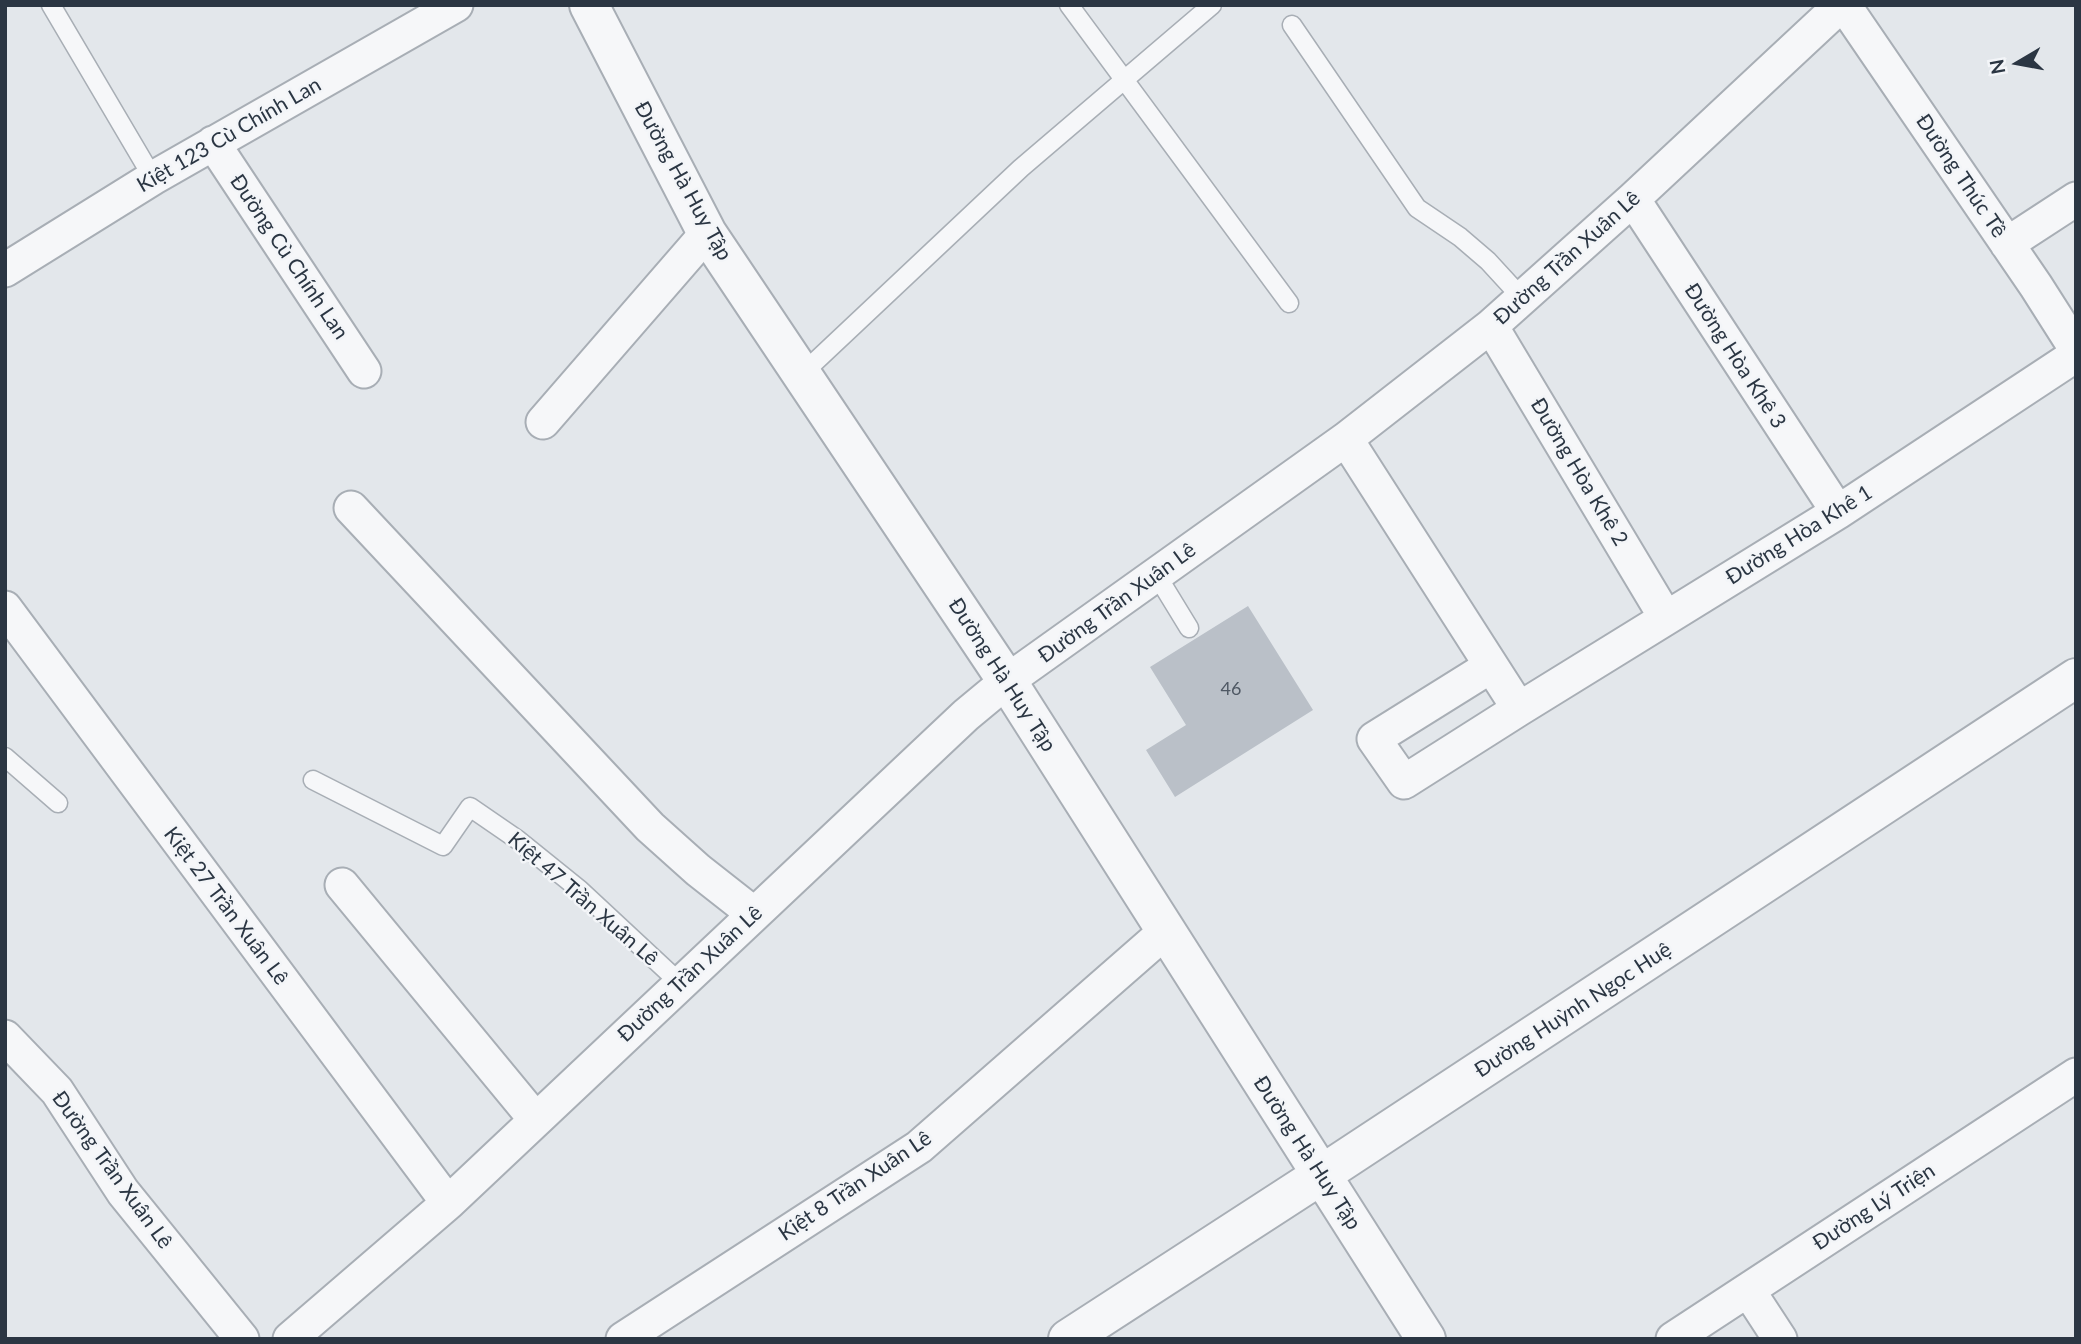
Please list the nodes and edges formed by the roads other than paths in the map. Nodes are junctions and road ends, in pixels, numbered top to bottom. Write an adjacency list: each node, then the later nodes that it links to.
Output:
1 (51, 5): 10 (lane)
2 (456, 5): 9 (street, Kiệt 123 Cù Chính Lan)
3 (589, 5): 13 (street, Đường Hà Huy Tập)
4 (1069, 5): 8 (lane)
5 (1212, 5): 8 (lane)
6 (1842, 5): 11 (street, Đường Trần Xuân Lê); 14 (street, Đường Thúc Tề)
7 (1292, 25): 16 (lane)
8 (1124, 79): 17 (lane); 22 (lane)
9 (213, 144): 10 (street, Kiệt 123 Cù Chính Lan); 21 (street, Đường Cù Chính Lan)
10 (153, 178): 15 (street, Kiệt 123 Cù Chính Lan)
11 (1633, 199): 16 (street, Đường Trần Xuân Lê); 26 (street, Đường Hòa Khê 3)
12 (2076, 199): 14 (street)
13 (707, 233): 22 (street, Đường Hà Huy Tập); 23 (street)
14 (2007, 244): 19 (street, Đường Thúc Tề)
15 (5, 270)
16 (1522, 298): 18 (street, Đường Trần Xuân Lê)
17 (1289, 303)
18 (1491, 326): 24 (street, Đường Trần Xuân Lê); 29 (street, Đường Hòa Khê 2)
19 (2076, 349)
20 (2076, 355): 26 (street, Đường Hòa Khê 1)
21 (364, 371)
22 (802, 374): 33 (street, Đường Hà Huy Tập)
23 (543, 422)
24 (1346, 439): 27 (street, Đường Trần Xuân Lê); 31 (street)
25 (352, 508): 39 (street)
26 (1838, 512): 29 (street, Đường Hòa Khê 1)
27 (1156, 574): 30 (lane); 33 (street, Đường Trần Xuân Lê)
28 (5, 608): 46 (street, Kiệt 27 Trần Xuân Lê)
29 (1666, 618): 34 (street, Đường Hòa Khê 1)
30 (1189, 628)
31 (1491, 666): 34 (street); 34 (street, Đường Hòa Khê 1)
32 (2076, 678): 45 (street, Đường Huỳnh Ngọc Huệ)
33 (1007, 681): 39 (street, Đường Trần Xuân Lê); 40 (street, Đường Hà Huy Tập)
34 (1518, 709)
35 (5, 757): 37 (lane)
36 (313, 780): 41 (lane, Kiệt 47 Trần Xuân Lê)
37 (58, 803)
38 (342, 885): 44 (street)
39 (754, 914): 41 (street, Đường Trần Xuân Lê)
40 (1166, 931): 45 (street, Đường Hà Huy Tập); 50 (street, Kiệt 8 Trần Xuân Lê)
41 (680, 984): 44 (street, Đường Trần Xuân Lê)
42 (5, 1037): 48 (street, Đường Trần Xuân Lê)
43 (2076, 1074): 47 (street, Đường Lý Triện)
44 (536, 1120): 46 (street, Đường Trần Xuân Lê)
45 (1321, 1175): 51 (street, Đường Huỳnh Ngọc Huệ); 52 (street, Đường Hà Huy Tập)
46 (448, 1203): 49 (street, Đường Trần Xuân Lê)
47 (1748, 1290): 53 (street, Đường Lý Triện); 54 (street)
48 (242, 1339)
49 (290, 1339)
50 (623, 1339)
51 (1068, 1339)
52 (1426, 1339)
53 (1673, 1339)
54 (1780, 1339)

